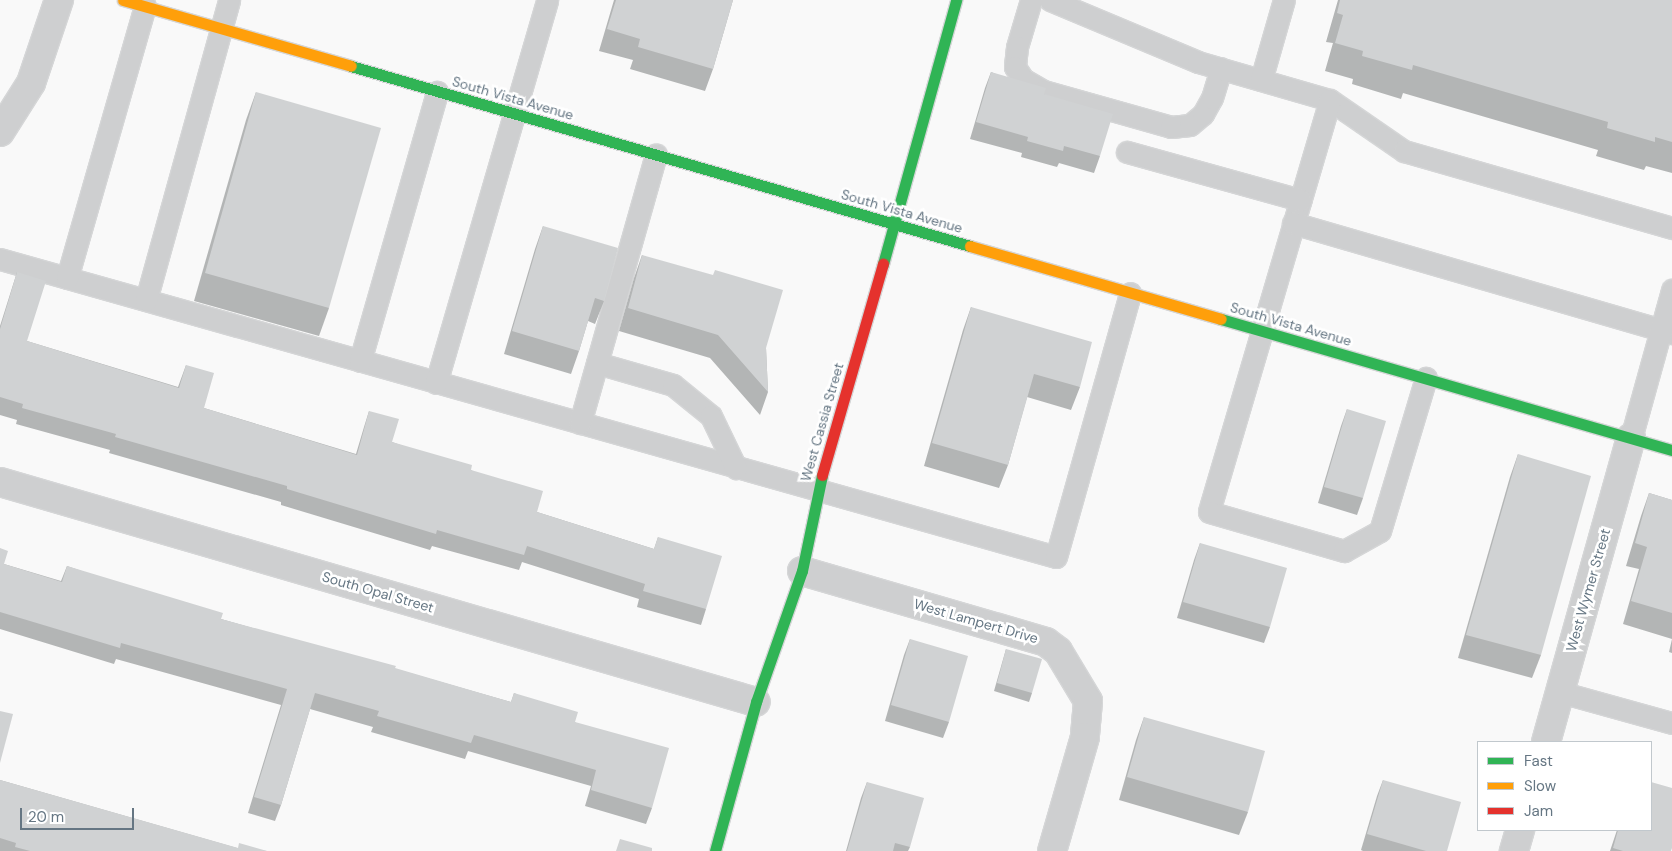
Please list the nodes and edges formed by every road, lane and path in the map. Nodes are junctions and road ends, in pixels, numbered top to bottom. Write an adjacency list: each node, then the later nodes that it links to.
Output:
1 (58, 0): 16 (street)
2 (123, 0): 9 (main road, South Vista Avenue)
3 (229, 0): 10 (lane)
4 (547, 0): 15 (lane)
5 (956, 0): 21 (main road, West Cassia Street)
6 (1031, 0): 11 (lane)
7 (1284, 0): 12 (lane)
8 (1054, 1): 11 (lane)
9 (145, 6): 10 (main road, South Vista Avenue); 24 (lane)
10 (222, 29): 13 (main road, South Vista Avenue); 27 (lane)
11 (1221, 68): 12 (lane)
12 (1261, 80): 14 (lane)
13 (437, 92): 15 (main road, South Vista Avenue); 30 (lane)
14 (1330, 100): 19 (lane); 22 (lane)
15 (514, 113): 18 (main road, South Vista Avenue); 33 (lane)
16 (0, 132)
17 (1127, 152): 19 (lane)
18 (656, 155): 21 (main road, South Vista Avenue); 31 (lane)
19 (1300, 200): 20 (lane)
20 (1294, 223): 28 (lane); 29 (lane)
21 (895, 224): 26 (main road, South Vista Avenue); 39 (main road, West Cassia Street)
22 (1672, 228)
23 (0, 258): 24 (lane)
24 (67, 278): 27 (lane)
25 (1672, 290): 29 (lane)
26 (1130, 293): 28 (main road, South Vista Avenue); 39 (lane)
27 (146, 300): 30 (lane)
28 (1262, 331): 32 (main road, South Vista Avenue); 32 (lane)
29 (1667, 332): 35 (lane)
30 (360, 361): 33 (lane)
31 (597, 363): 34 (lane); 37 (lane)
32 (1426, 378): 35 (main road, South Vista Avenue)
33 (436, 383): 34 (lane)
34 (580, 423): 37 (lane)
35 (1631, 438): 36 (main road, South Vista Avenue); 41 (street, West Wymer Street)
36 (1672, 450)
37 (736, 468): 39 (lane)
38 (0, 482): 42 (street, South Opal Street)
39 (817, 491): 40 (main road, West Cassia Street)
40 (802, 571): 42 (main road, West Cassia Street); 47 (street, West Lampert Drive)
41 (1560, 692): 43 (lane); 44 (street, West Wymer Street)
42 (756, 702): 46 (main road, West Cassia Street)
43 (1672, 723)
44 (1546, 741)
45 (1520, 831): 48 (street)
46 (714, 851)
47 (1052, 851)
48 (1514, 851)

